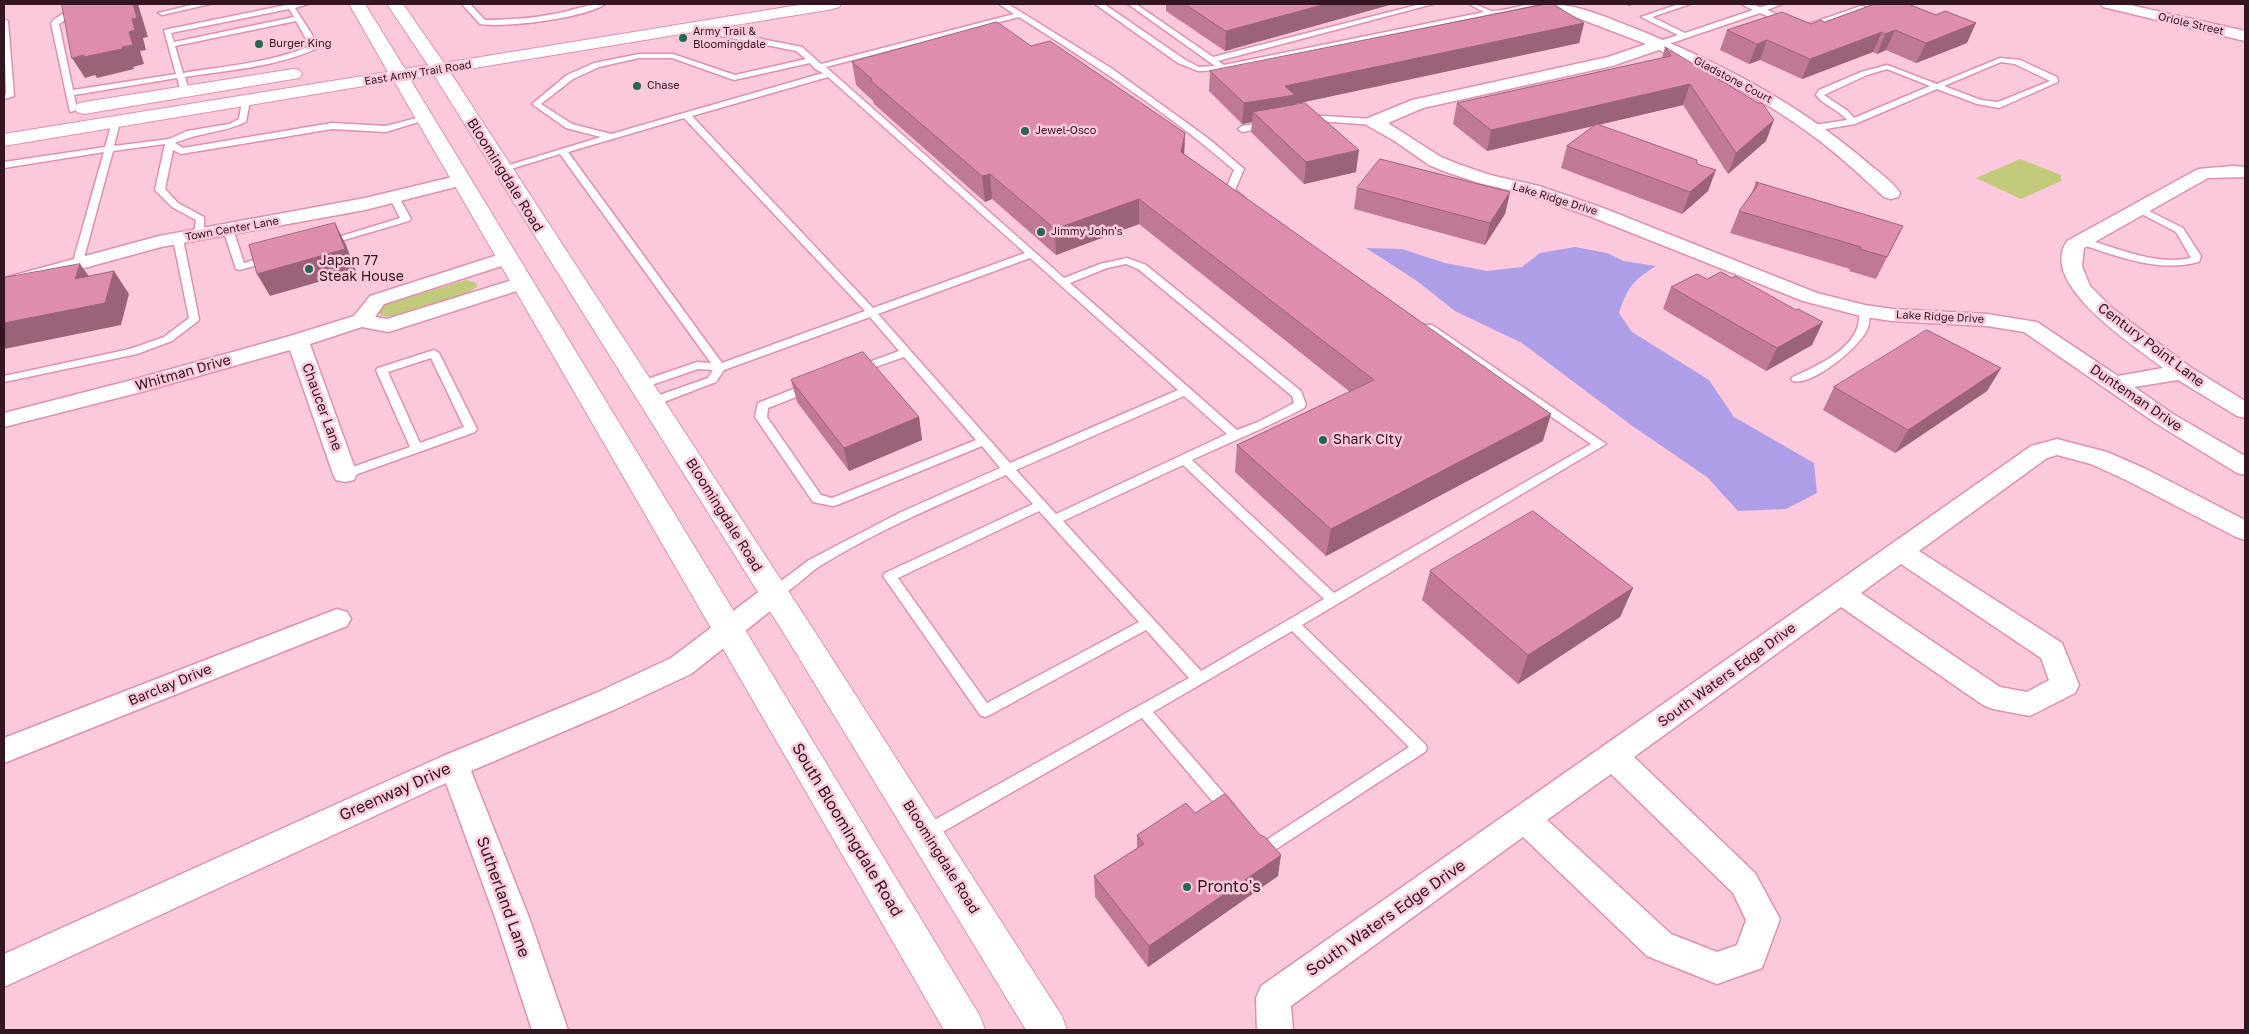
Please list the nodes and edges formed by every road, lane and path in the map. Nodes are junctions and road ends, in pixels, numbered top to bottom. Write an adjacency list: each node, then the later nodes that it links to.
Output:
1 (114, 4): 48 (lane)
2 (159, 4): 24 (lane)
3 (206, 4): 24 (lane)
4 (304, 4): 21 (lane)
5 (357, 4): 39 (main road)
6 (395, 4): 36 (main road, Bloomingdale Road)
7 (466, 4): 8 (lane)
8 (601, 4)
9 (833, 4): 29 (main road, East Army Trail Road)
10 (1003, 4): 26 (lane)
11 (1099, 4): 40 (lane)
12 (1132, 4): 37 (lane)
13 (1429, 4): 37 (lane)
14 (1473, 4): 25 (lane)
15 (1536, 4): 25 (lane)
16 (1554, 4): 34 (street, Gladstone Court)
17 (1686, 4): 31 (lane)
18 (1745, 4): 23 (lane)
19 (1778, 4): 23 (lane)
20 (2108, 4): 32 (street, Oriole Street)
21 (290, 5): 27 (lane); 30 (lane)
22 (1871, 6): 23 (lane)
23 (1760, 10): 31 (lane)
24 (162, 13): 30 (lane)
25 (1491, 13): 40 (lane)
26 (1019, 15): 38 (lane); 69 (lane)
27 (297, 19): 35 (lane); 43 (lane)
28 (4, 21): 33 (lane)
29 (708, 25): 36 (main road, East Army Trail Road); 38 (lane)
30 (167, 32): 35 (lane)
31 (1684, 35): 34 (lane)
32 (2245, 36)
33 (4, 41): 46 (lane)
34 (1660, 44): 53 (street); 56 (street, Gladstone Court)
35 (171, 45): 43 (lane)
36 (438, 58): 39 (main road, East Army Trail Road); 64 (main road, Bloomingdale Road)
37 (1212, 60): 40 (lane)
38 (814, 63): 42 (lane); 45 (lane)
39 (387, 66): 47 (main road, East Army Trail Road); 50 (main road)
40 (1223, 68)
41 (308, 72): 43 (main road)
42 (829, 74): 45 (lane); 76 (lane)
43 (182, 82): 48 (main road)
44 (1938, 86): 44 (lane); 54 (lane); 54 (lane)
45 (739, 88): 49 (lane); 58 (lane)
46 (4, 97)
47 (246, 101): 52 (main road, East Army Trail Road); 60 (lane)
48 (66, 105)
49 (686, 114): 58 (lane); 84 (lane)
50 (424, 119): 60 (lane); 66 (main road)
51 (1298, 119): 53 (lane)
52 (116, 122): 59 (main road, East Army Trail Road); 61 (lane)
53 (1374, 122): 83 (street, Lake Ridge Drive)
54 (1852, 122): 56 (lane)
55 (1279, 123): 57 (lane)
56 (1814, 128): 67 (street, Gladstone Court)
57 (1242, 130)
58 (612, 137): 62 (lane)
59 (4, 140)
60 (170, 142): 61 (lane); 72 (lane)
61 (109, 149): 63 (lane); 79 (lane)
62 (563, 152): 64 (lane); 90 (lane)
63 (4, 165)
64 (501, 169): 98 (main road, Bloomingdale Road)
65 (2245, 172): 70 (street)
66 (461, 180): 68 (street, Town Center Lane); 78 (main road)
67 (1891, 193)
68 (394, 197): 71 (street, Town Center Lane); 75 (lane)
69 (1255, 208)
70 (2139, 209): 74 (street); 74 (lane)
71 (228, 229): 72 (street, Town Center Lane); 77 (lane)
72 (199, 235): 73 (street, Town Center Lane)
73 (178, 239): 79 (street, Town Center Lane); 93 (lane)
74 (2081, 241): 91 (street, Century Point Lane)
75 (314, 246)
76 (1032, 254): 80 (lane); 84 (lane)
77 (277, 256)
78 (507, 258): 81 (main road); 85 (street)
79 (77, 265): 82 (street, Town Center Lane)
80 (1063, 282): 97 (lane); 101 (lane)
81 (522, 283): 85 (street); 118 (main road)
82 (4, 284)
83 (1865, 311): 87 (street, Lake Ridge Drive); 94 (lane)
84 (872, 313): 89 (lane); 90 (lane)
85 (361, 320): 88 (street, Whitman Drive)
86 (1419, 321): 114 (lane)
87 (2030, 326): 96 (street, Dunteman Drive)
88 (298, 341): 100 (street, Whitman Drive); 107 (street, Chaucer Lane)
89 (906, 352): 92 (lane); 102 (lane)
90 (720, 368): 98 (lane); 98 (lane)
91 (2182, 372): 96 (street); 99 (street, Century Point Lane)
92 (843, 375)
93 (4, 379)
94 (1797, 379)
95 (825, 382): 102 (lane)
96 (2114, 384): 105 (street, Dunteman Drive)
97 (1185, 391): 101 (lane); 106 (lane)
98 (646, 393): 113 (main road, Bloomingdale Road)
99 (2245, 412)
100 (4, 420)
101 (1235, 435): 104 (lane)
102 (984, 441): 106 (lane)
103 (416, 448): 103 (lane); 107 (lane)
104 (1184, 459): 109 (lane); 114 (lane)
105 (2245, 466)
106 (1008, 469): 108 (lane); 113 (lane)
107 (346, 474)
108 (1041, 505): 109 (lane); 116 (lane)
109 (1055, 520): 116 (lane)
110 (2245, 532): 111 (street, South Waters Edge Drive)
111 (1900, 551): 112 (street, South Waters Edge Drive); 112 (street)
112 (1841, 593): 122 (street, South Waters Edge Drive)
113 (774, 594): 118 (street, Greenway Drive); 126 (main road, Bloomingdale Road)
114 (1333, 600): 117 (lane)
115 (337, 619): 121 (street, Barclay Drive)
116 (1148, 623): 119 (lane)
117 (1293, 624): 119 (lane); 127 (lane)
118 (728, 630): 123 (street, Greenway Drive); 130 (main road, South Bloomingdale Road)
119 (1199, 679): 120 (lane)
120 (1143, 710): 125 (lane); 126 (lane)
121 (4, 751)
122 (1613, 756): 124 (street, South Waters Edge Drive); 124 (street)
123 (454, 765): 128 (street, Greenway Drive); 129 (street, Sutherland Lane)
124 (1525, 819): 132 (street, South Waters Edge Drive)
125 (1239, 820)
126 (926, 833): 131 (main road, Bloomingdale Road)
127 (1252, 835)
128 (4, 971)
129 (550, 1030)
130 (966, 1030)
131 (1048, 1030)
132 (1275, 1030)

